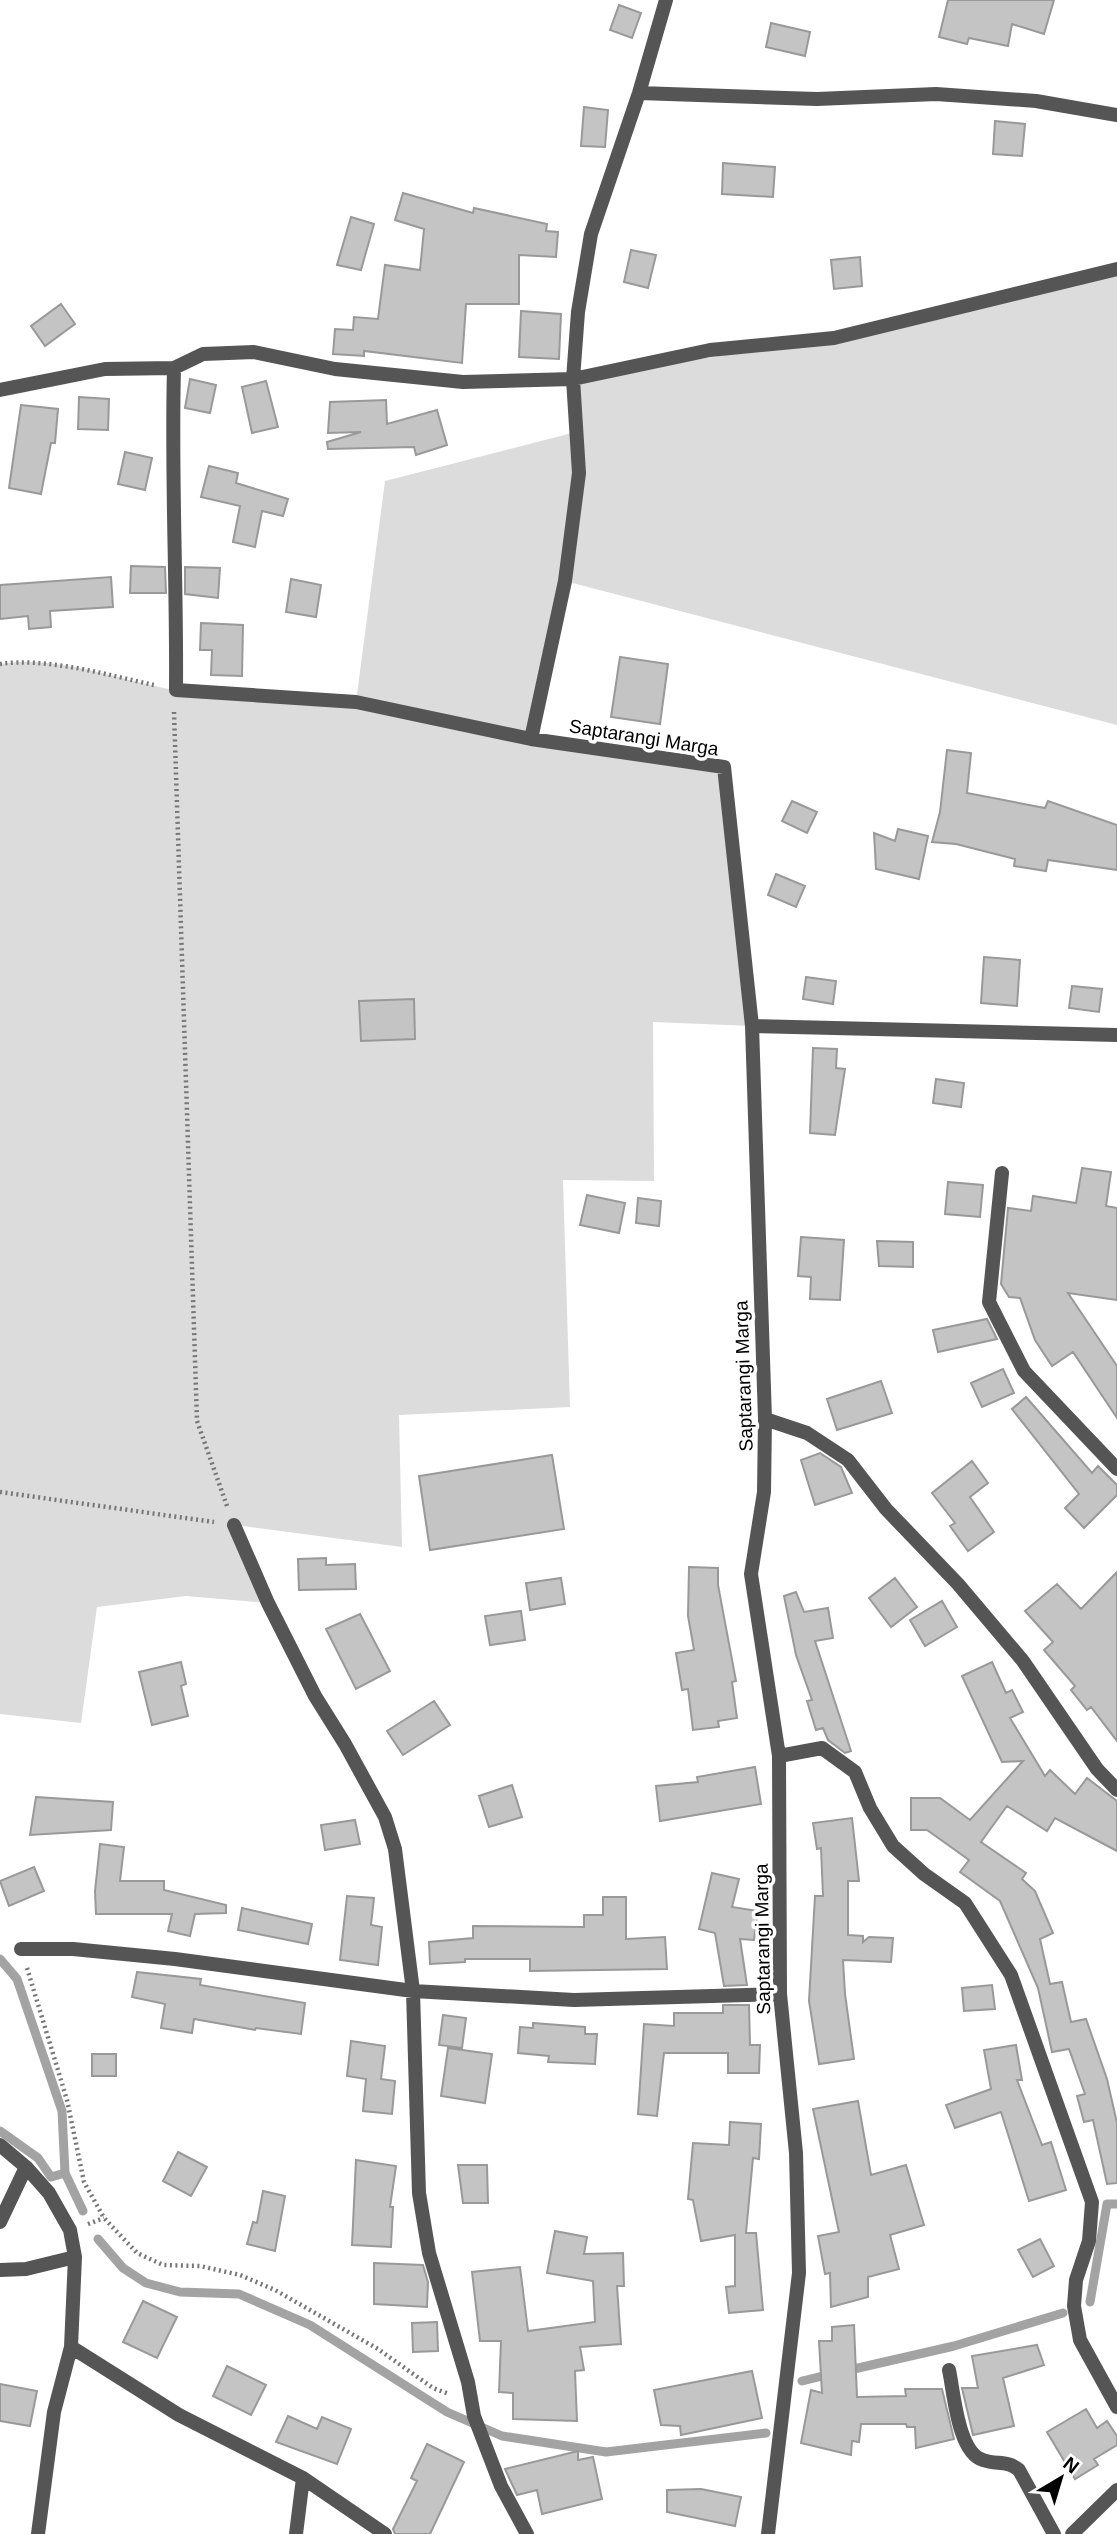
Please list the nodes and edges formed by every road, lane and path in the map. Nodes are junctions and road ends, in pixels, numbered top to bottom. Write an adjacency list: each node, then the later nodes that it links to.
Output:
1 (666, 0): 2 (street)
2 (639, 93): 3 (street); 6 (street)
3 (1117, 115)
4 (1117, 269): 6 (street)
5 (174, 369): 6 (street); 7 (street); 9 (street)
6 (573, 379): 10 (street)
7 (0, 390)
8 (0, 664): 9 (path)
9 (176, 690): 10 (street, Saptarangi Marga); 17 (path)
10 (531, 739): 11 (street, Saptarangi Marga)
11 (752, 1026): 12 (street); 14 (street, Saptarangi Marga)
12 (1117, 1035)
13 (1002, 1173): 15 (street)
14 (765, 1419): 18 (street, Saptarangi Marga); 19 (street)
15 (1117, 1469)
16 (0, 1492): 17 (path)
17 (234, 1525): 21 (street)
18 (779, 1756): 22 (street, Saptarangi Marga); 30 (street)
19 (1117, 1790)
20 (21, 1949): 21 (street); 31 (path)
21 (413, 1991): 22 (street); 31 (street)
22 (780, 1994): 38 (street, Saptarangi Marga)
23 (0, 2145): 24 (street)
24 (26, 2167): 25 (street); 26 (street)
25 (0, 2222)
26 (75, 2257): 27 (street); 28 (street)
27 (0, 2270)
28 (71, 2347): 32 (street); 34 (street)
29 (949, 2370): 39 (street)
30 (1117, 2407)
31 (472, 2409): 37 (street)
32 (303, 2478): 35 (street); 36 (street)
33 (1117, 2490): 40 (street)
34 (38, 2534)
35 (296, 2534)
36 (385, 2534)
37 (527, 2534)
38 (768, 2534)
39 (1054, 2534)
40 (1073, 2534)

